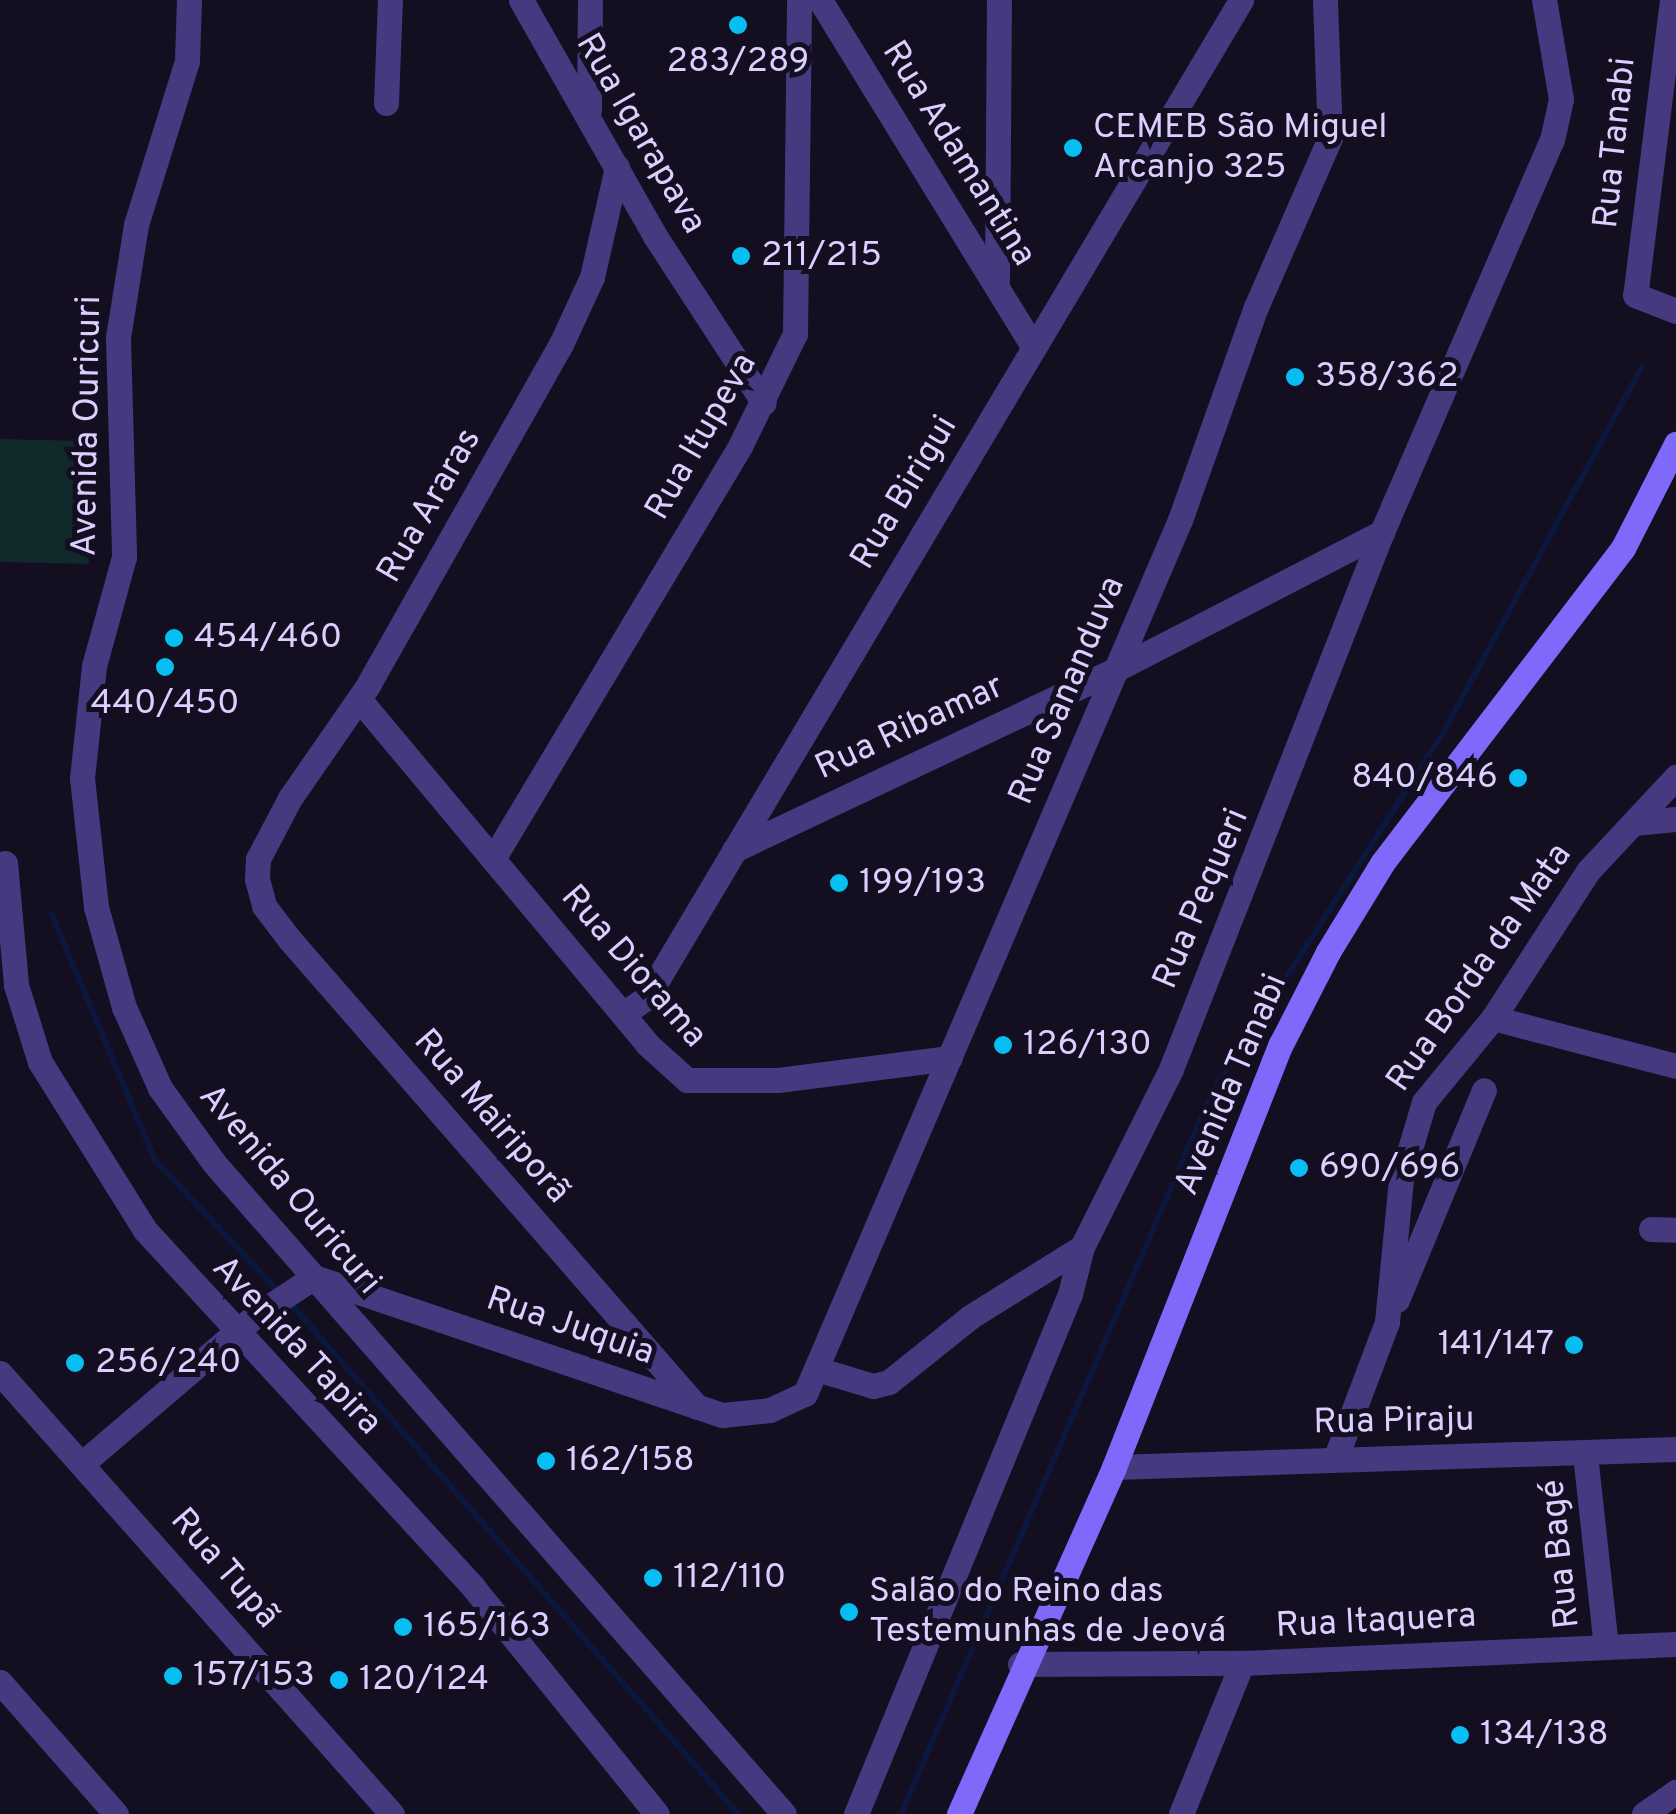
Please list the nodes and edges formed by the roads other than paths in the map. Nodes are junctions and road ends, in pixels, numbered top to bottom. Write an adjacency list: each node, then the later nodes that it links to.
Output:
1 (189, 0): 36 (street, Avenida Ouricuri)
2 (390, 0): 12 (street)
3 (522, 0): 13 (street, Rua Igarapava)
4 (590, 0): 13 (street)
5 (799, 0): 18 (street, Rua Itupeva)
6 (820, 0): 15 (street, Rua Adamantina)
7 (998, 0): 15 (street)
8 (1240, 0): 17 (street, Rua Birigui)
9 (1326, 0): 21 (street, Rua Sananduva)
10 (1544, 0): 20 (street, Rua Pequeri)
11 (1672, 0): 16 (street, Rua Tanabi)
12 (386, 103)
13 (589, 110): 14 (street, Rua Igarapava)
14 (617, 167): 18 (street, Rua Igarapava); 22 (street, Rua Araras)
15 (997, 281): 17 (street, Rua Adamantina)
16 (1676, 311)
17 (1034, 346): 26 (street, Rua Birigui)
18 (764, 403): 28 (street, Rua Itupeva)
19 (1676, 444): 47 (street, Avenida Tanabi)
20 (1382, 532): 21 (street, Rua Ribamar); 35 (street, Rua Pequeri)
21 (1115, 670): 26 (street, Rua Ribamar); 32 (street, Rua Sananduva)
22 (359, 699): 27 (street, Rua Araras); 28 (street, Rua Diorama)
23 (1676, 777): 25 (street, Rua Borda da Mata)
24 (1676, 818): 25 (street)
25 (1634, 823): 31 (street, Rua Borda da Mata)
26 (734, 850): 30 (street, Rua Birigui)
27 (258, 859): 42 (street, Rua Mairiporã)
28 (493, 860): 30 (street, Rua Diorama)
29 (4, 863): 38 (street, Avenida Tapira)
30 (623, 1014): 32 (street, Rua Diorama)
31 (1493, 1018): 33 (street); 37 (street, Rua Borda da Mata)
32 (950, 1058): 39 (street, Rua Sananduva)
33 (1676, 1066)
34 (1484, 1090): 37 (street)
35 (1082, 1247): 39 (street); 58 (street, Rua Pequeri)
36 (306, 1280): 38 (street); 42 (street, Rua Juquia); 57 (street, Avenida Ouricuri)
37 (1387, 1322): 45 (street, Rua Borda da Mata)
38 (234, 1334): 46 (street); 54 (street, Avenida Tapira)
39 (820, 1370): 41 (street, Rua Sananduva)
40 (0, 1373): 46 (street, Rua Tupã)
41 (805, 1394): 42 (street, Rua Juquia)
42 (699, 1408)
43 (1676, 1449): 44 (street, Rua Piraju)
44 (1585, 1454): 45 (street, Rua Piraju); 49 (street, Rua Bagé)
45 (1336, 1456): 47 (street, Rua Piraju)
46 (84, 1462): 56 (street, Rua Tupã)
47 (1114, 1467): 50 (street, Avenida Tanabi)
48 (1676, 1644): 49 (street, Rua Itaquera)
49 (1606, 1647): 51 (street, Rua Itaquera)
50 (1020, 1664): 51 (street, Rua Itaquera); 59 (street, Avenida Tanabi)
51 (1242, 1664): 60 (street)
52 (0, 1682): 55 (street)
53 (1676, 1792): 61 (street)
54 (651, 1812)
55 (116, 1814)
56 (392, 1814)
57 (784, 1814)
58 (856, 1814)
59 (959, 1814)
60 (1181, 1814)
61 (1644, 1814)

